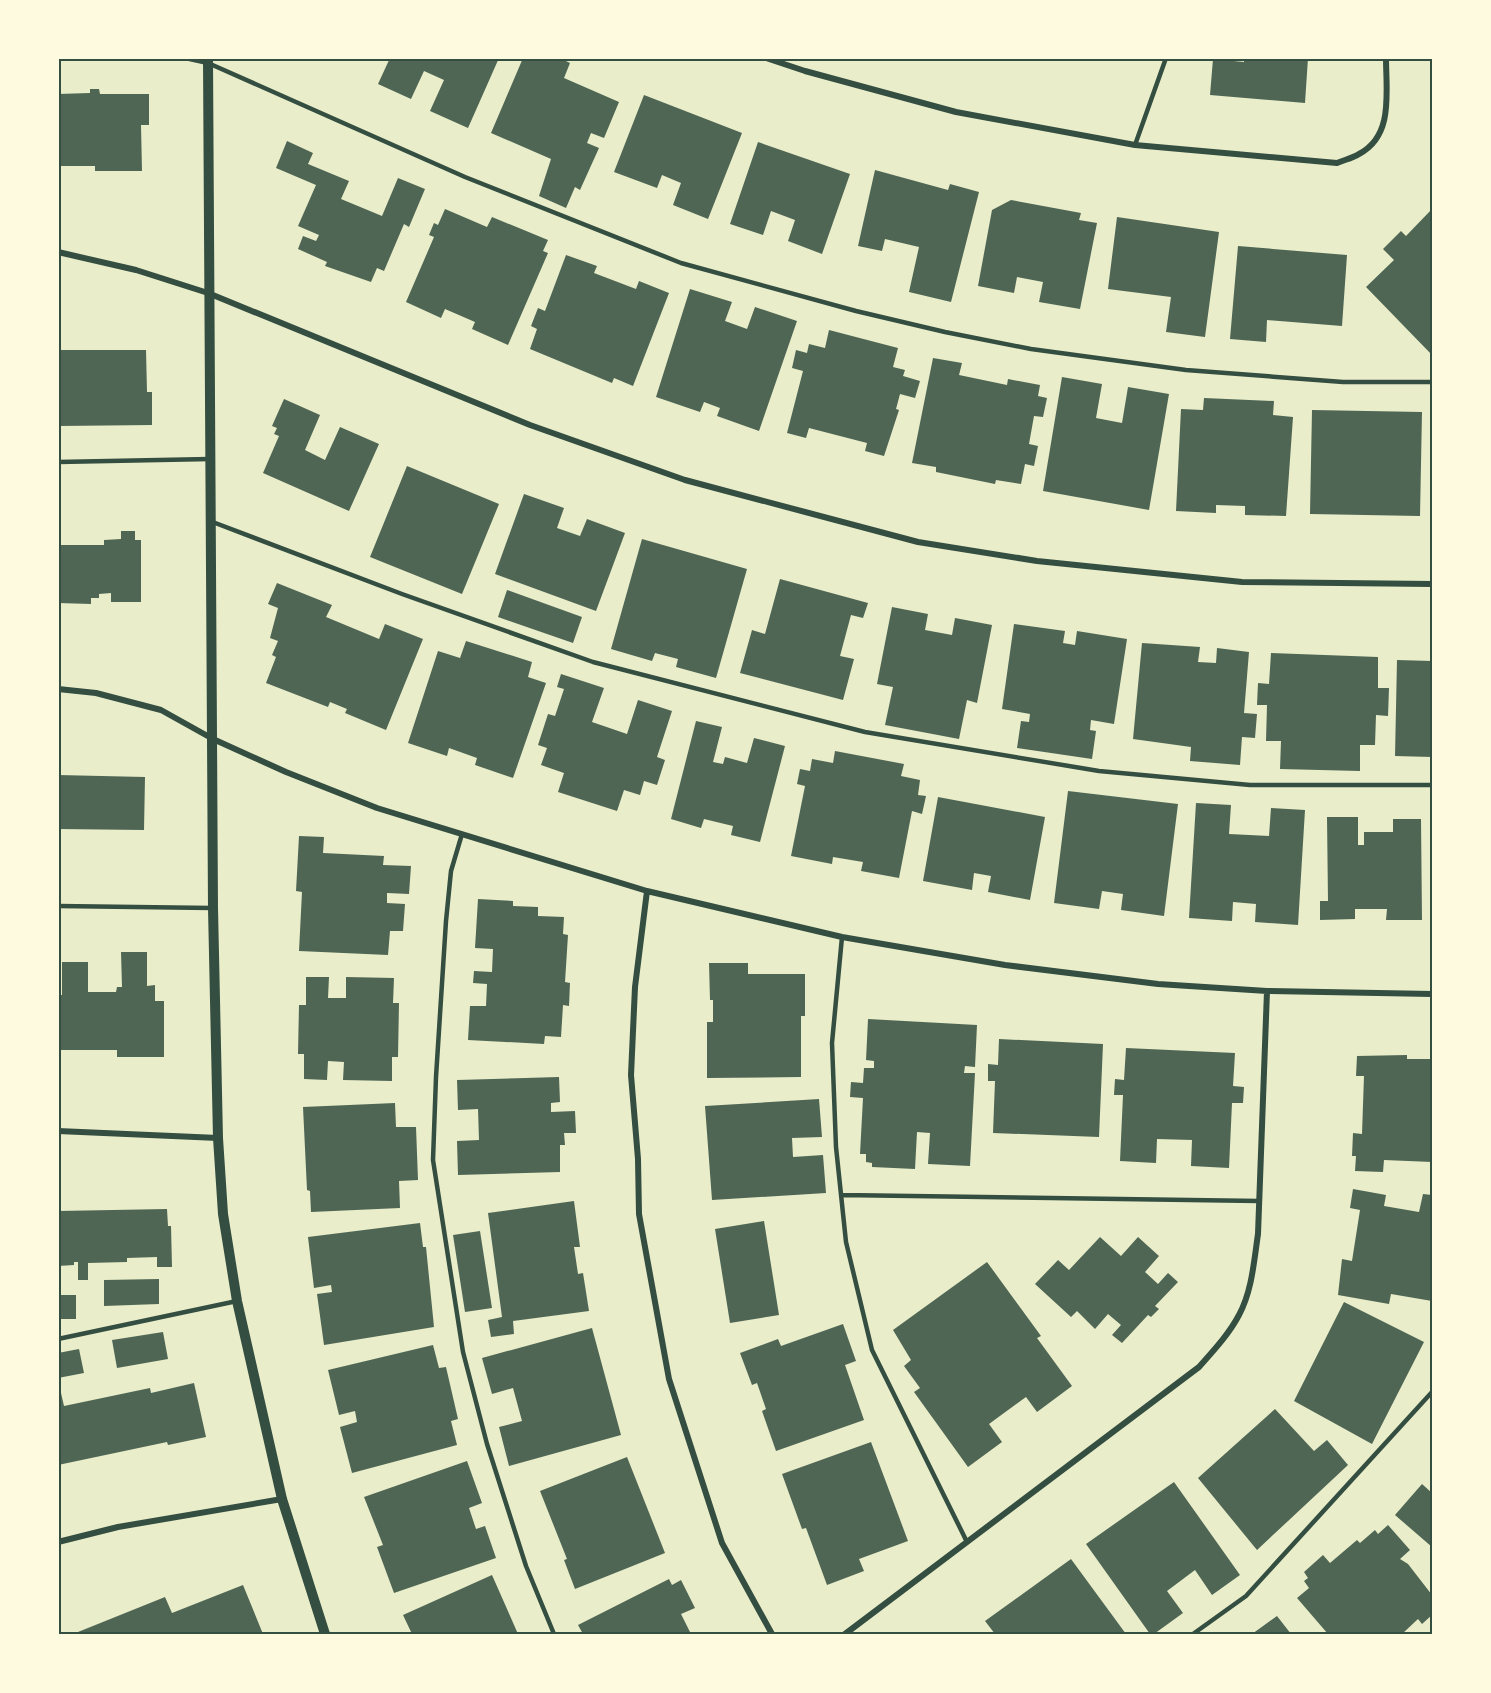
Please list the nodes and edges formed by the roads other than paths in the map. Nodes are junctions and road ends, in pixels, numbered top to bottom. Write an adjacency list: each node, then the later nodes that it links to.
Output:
1 (185, 58): 5 (lane)
2 (766, 58): 6 (street)
3 (1166, 58): 6 (lane)
4 (1386, 58): 6 (street)
5 (208, 61): 8 (street); 9 (lane)
6 (1135, 145)
7 (58, 252): 8 (street)
8 (208, 293): 10 (street); 13 (street)
9 (1432, 381)
10 (210, 459): 11 (lane); 12 (street)
11 (58, 462)
12 (210, 521): 15 (street); 16 (lane)
13 (1432, 584)
14 (58, 689): 15 (street)
15 (213, 739): 17 (street); 20 (street)
16 (1432, 785)
17 (462, 834): 18 (street); 35 (lane)
18 (647, 891): 21 (street); 36 (street)
19 (58, 906): 20 (lane)
20 (213, 908): 25 (street)
21 (842, 937): 22 (street); 26 (lane)
22 (1267, 991): 23 (street); 27 (street)
23 (1432, 994)
24 (58, 1131): 25 (street)
25 (218, 1138): 28 (street)
26 (841, 1195): 27 (lane); 33 (lane)
27 (1259, 1201): 33 (street)
28 (237, 1301): 29 (lane); 31 (street)
29 (58, 1339)
30 (1432, 1392): 38 (lane)
31 (282, 1499): 32 (street); 34 (street)
32 (58, 1542)
33 (967, 1542): 37 (street)
34 (325, 1635)
35 (554, 1635)
36 (772, 1635)
37 (845, 1635)
38 (1193, 1635)

